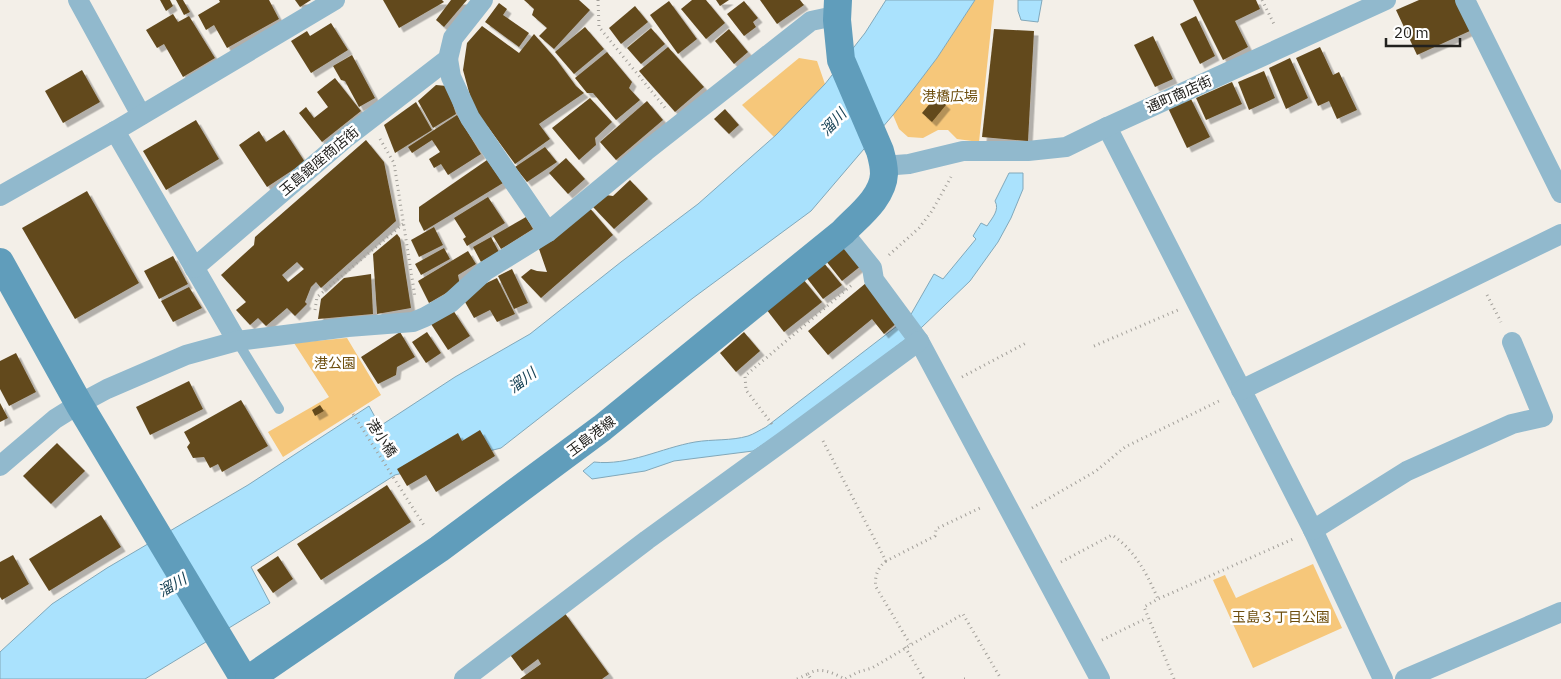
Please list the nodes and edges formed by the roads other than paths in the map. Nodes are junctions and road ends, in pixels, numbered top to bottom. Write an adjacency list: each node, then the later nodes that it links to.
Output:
1 (78, 0): 8 (street)
2 (335, 0): 8 (street)
3 (483, 0): 7 (street)
4 (1386, 0): 9 (street, 通町商店街)
5 (1465, 0): 12 (street)
6 (837, 10): 11 (main road); 14 (street)
7 (448, 59): 14 (street); 18 (street, 玉島銀座商店街)
8 (141, 115): 10 (street)
9 (1107, 127): 11 (street, 通町商店街); 22 (street)
10 (115, 131): 13 (street); 18 (street)
11 (882, 158): 15 (main road, 玉島港線)
12 (1561, 193)
13 (0, 196)
14 (548, 232): 19 (street)
15 (843, 232): 20 (street); 29 (main road, 玉島港線)
16 (1561, 234): 22 (street)
17 (0, 262): 23 (main road)
18 (194, 268): 19 (street)
19 (237, 341): 23 (street); 24 (lane)
20 (918, 341): 30 (street); 31 (street)
21 (1512, 342): 26 (street)
22 (1242, 390): 26 (street)
23 (79, 404): 25 (street); 28 (main road)
24 (279, 409)
25 (0, 466)
26 (1313, 530): 32 (street)
27 (1561, 612): 33 (street)
28 (244, 679)
29 (249, 679)
30 (464, 679)
31 (1100, 679)
32 (1383, 679)
33 (1405, 679)

